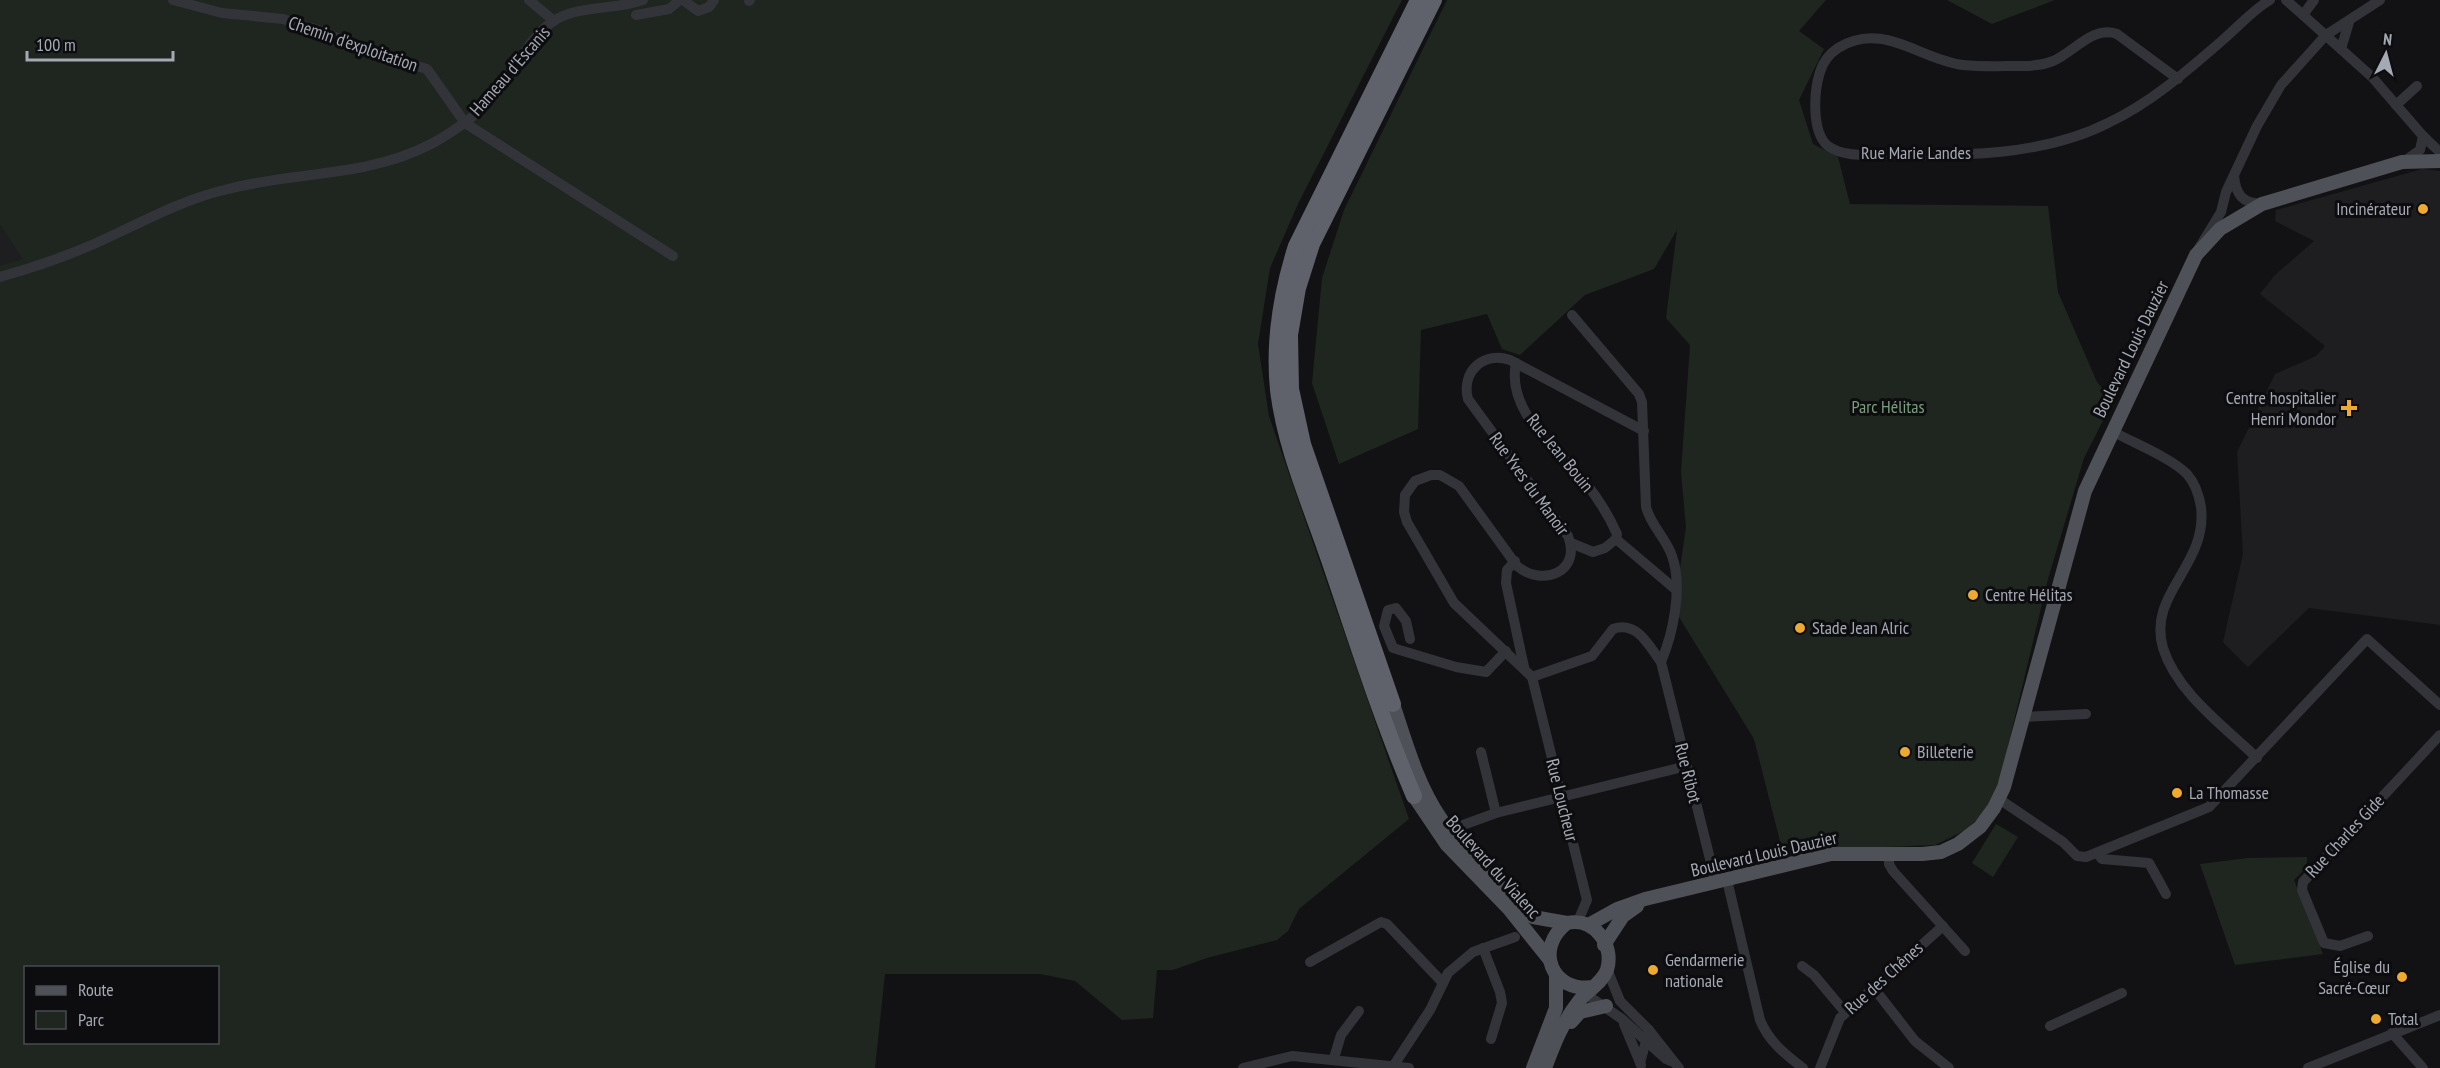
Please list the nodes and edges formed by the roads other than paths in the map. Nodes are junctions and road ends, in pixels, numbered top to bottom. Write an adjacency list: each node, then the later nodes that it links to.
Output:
1 (173, 0): 22 (street, Chemin d'exploitation)
2 (530, 0): 14 (street)
3 (643, 0): 14 (street, Hameau d'Escanis)
4 (682, 0): 5 (street); 12 (street)
5 (714, 0)
6 (1418, 0): 53 (highway)
7 (1434, 0): 45 (highway)
8 (2270, 0): 19 (street, Rue Marie Landes)
9 (2286, 0): 13 (street)
10 (2314, 0): 13 (street)
11 (2380, 0): 15 (street)
12 (636, 15)
13 (2303, 15): 16 (street)
14 (554, 21): 22 (street, Hameau d'Escanis)
15 (2349, 22): 16 (street); 17 (street)
16 (2326, 35): 17 (street); 18 (street)
17 (2339, 46): 18 (street); 21 (street)
18 (2311, 50): 27 (street)
19 (2178, 79): 19 (street, Rue Marie Landes)
20 (2417, 86): 21 (street)
21 (2396, 105): 23 (street)
22 (465, 123): 30 (street); 31 (street, Hameau d'Escanis)
23 (2422, 136): 24 (street); 26 (street)
24 (2440, 152)
25 (2440, 161): 26 (main road, Boulevard Louis Dauzier)
26 (2402, 162): 28 (main road, Boulevard Louis Dauzier)
27 (2234, 176): 28 (street); 29 (street)
28 (2262, 204): 29 (main road, Boulevard Louis Dauzier)
29 (2196, 255): 35 (main road, Boulevard Louis Dauzier)
30 (673, 256)
31 (0, 277)
32 (1572, 315): 34 (street)
33 (1516, 363): 34 (street, Rue Yves du Manoir); 36 (street, Rue Jean Bouin); 37 (street, Rue Yves du Manoir)
34 (1644, 430): 39 (street)
35 (2112, 431): 48 (main road, Boulevard Louis Dauzier); 51 (street)
36 (1616, 539): 37 (street); 39 (street)
37 (1571, 543): 38 (street, Rue Yves du Manoir)
38 (1515, 561): 41 (street, Rue Yves du Manoir); 43 (street)
39 (1675, 590): 42 (street)
40 (1410, 639): 41 (street)
41 (1506, 651): 43 (street, Rue Yves du Manoir)
42 (1661, 662): 44 (street); 52 (street, Rue Ribot)
43 (1524, 667): 44 (street, Rue Yves du Manoir)
44 (1532, 677): 54 (street, Rue Loucheur)
45 (1393, 704): 57 (main road)
46 (2440, 705): 51 (street)
47 (2086, 714): 48 (street)
48 (2023, 717): 55 (main road, Boulevard Louis Dauzier)
49 (2440, 735): 65 (street, Rue Charles Gide)
50 (1481, 752): 56 (street)
51 (2258, 758): 58 (street)
52 (1687, 766): 54 (street); 60 (street, Rue Ribot)
53 (1414, 796): 70 (main road, Boulevard du Vialenc)
54 (1562, 798): 56 (street); 63 (street, Rue Loucheur)
55 (1999, 799): 58 (street); 59 (main road, Boulevard Louis Dauzier)
56 (1496, 813): 57 (street)
57 (1454, 836): 63 (main road)
58 (2097, 853): 61 (street)
59 (1889, 854): 60 (main road, Boulevard Louis Dauzier); 64 (street)
60 (1721, 881): 62 (main road, Boulevard Louis Dauzier); 97 (street, Rue Ribot)
61 (2166, 894)
62 (1646, 899): 63 (main road, Boulevard Louis Dauzier); 67 (main road, Boulevard Louis Dauzier)
63 (1578, 923): 67 (main road); 70 (main road)
64 (1943, 926): 69 (street); 76 (street, Rue des Chênes)
65 (2368, 936)
66 (1515, 937): 68 (street)
67 (1604, 945): 73 (main road)
68 (1483, 948): 75 (street); 87 (street)
69 (1965, 951)
70 (1550, 959): 74 (main road)
71 (1310, 962): 75 (street)
72 (1802, 966): 81 (street)
73 (1607, 969): 77 (main road); 86 (street)
74 (1556, 977): 77 (main road); 95 (main road)
75 (1443, 983): 90 (street)
76 (1873, 987): 81 (street, Rue des Chênes); 99 (street)
77 (1585, 990): 79 (street); 88 (main road)
78 (2122, 993): 84 (street)
79 (1606, 1006): 83 (street); 88 (main road)
80 (1359, 1011): 89 (street)
81 (1845, 1012): 98 (street, Rue des Chênes)
82 (2440, 1015): 85 (street)
83 (1622, 1019): 86 (street); 92 (street)
84 (2050, 1026)
85 (2392, 1033): 100 (street); 101 (street)
86 (1647, 1036): 91 (street); 92 (street)
87 (1491, 1039)
88 (1557, 1040): 96 (main road)
89 (1334, 1058): 90 (street); 93 (street)
90 (1394, 1065): 94 (street)
91 (1676, 1065)
92 (1641, 1066)
93 (1243, 1068)
94 (1409, 1068)
95 (1533, 1068)
96 (1545, 1068)
97 (1803, 1068)
98 (1820, 1068)
99 (1949, 1068)
100 (2310, 1068)
101 (2423, 1068)

